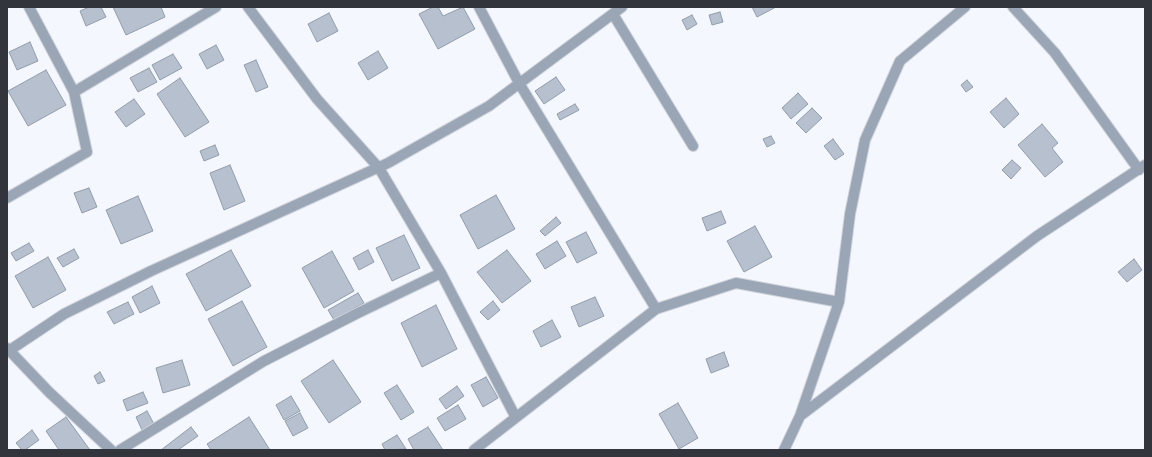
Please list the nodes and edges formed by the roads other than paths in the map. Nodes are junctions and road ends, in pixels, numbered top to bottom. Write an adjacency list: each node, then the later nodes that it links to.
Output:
1 (29, 7): 10 (street)
2 (216, 7): 10 (street)
3 (248, 7): 12 (street)
4 (479, 7): 9 (street)
5 (622, 7): 8 (street)
6 (965, 7): 16 (street)
7 (1013, 7): 13 (street)
8 (613, 14): 9 (street); 11 (street)
9 (519, 83): 12 (street); 17 (street)
10 (74, 92): 14 (street)
11 (693, 146)
12 (379, 168): 15 (street); 18 (street)
13 (1142, 168): 20 (street)
14 (7, 198)
15 (441, 273): 19 (street); 22 (street)
16 (839, 302): 17 (street); 20 (street)
17 (656, 309): 19 (street)
18 (8, 349): 21 (street)
19 (515, 416): 23 (street)
20 (800, 416): 24 (street)
21 (111, 450)
22 (120, 450)
23 (474, 450)
24 (784, 450)

